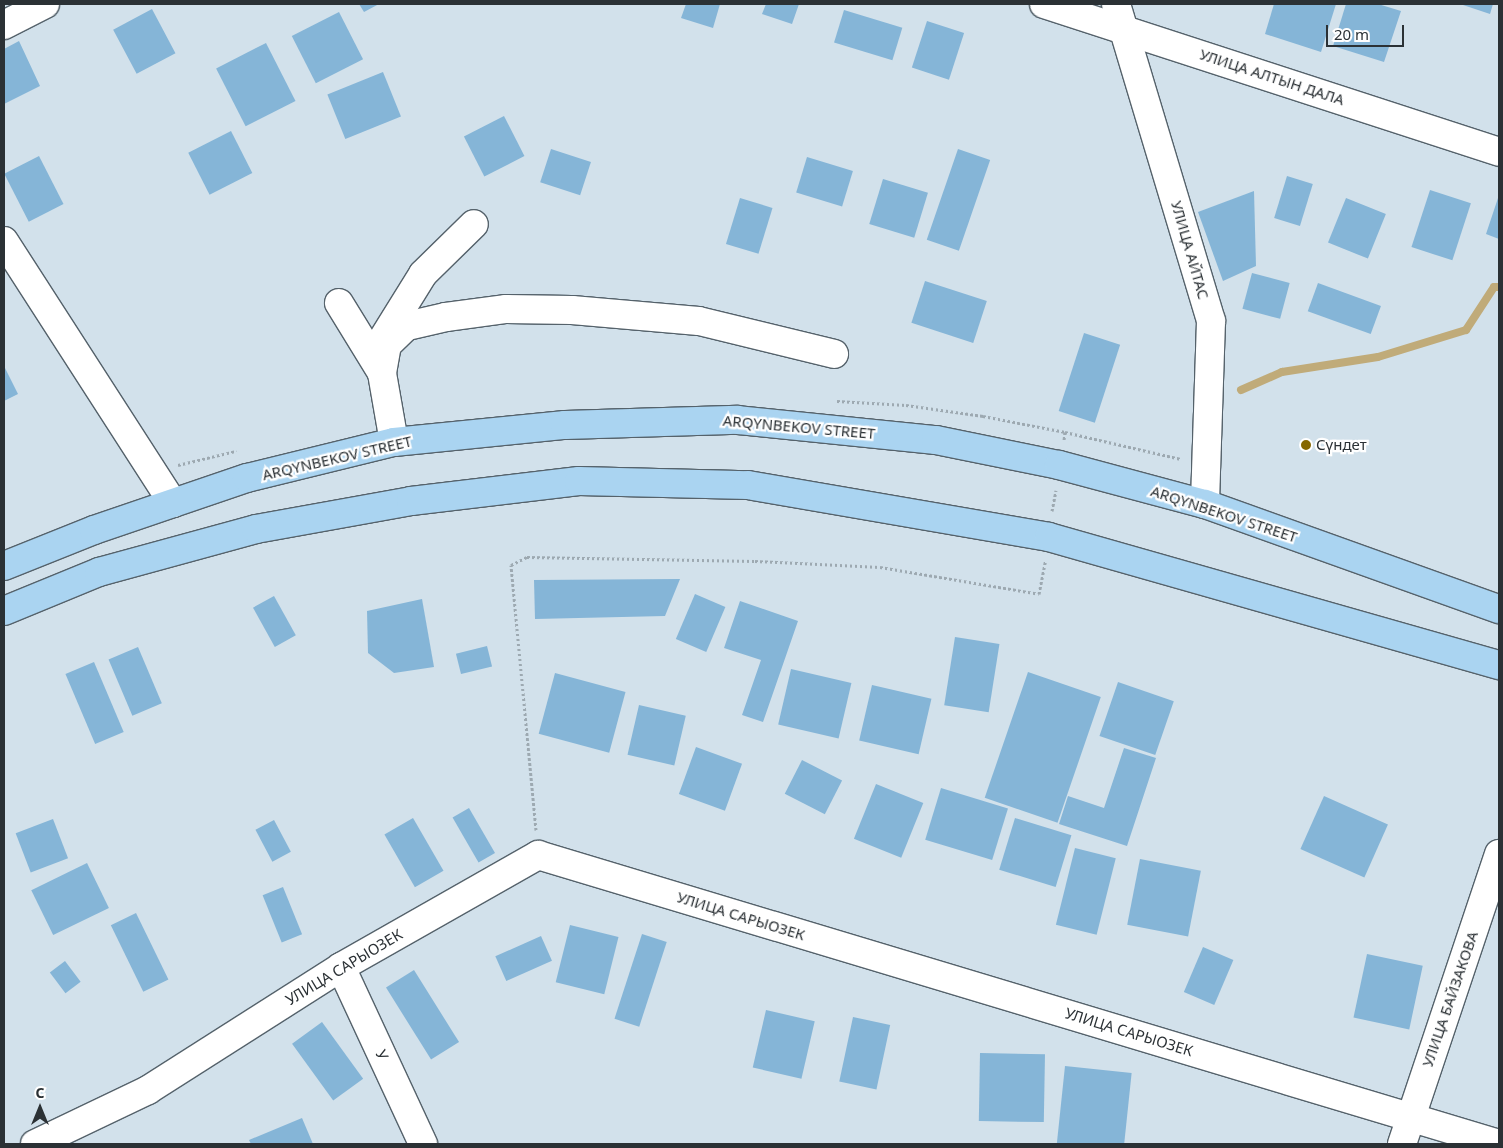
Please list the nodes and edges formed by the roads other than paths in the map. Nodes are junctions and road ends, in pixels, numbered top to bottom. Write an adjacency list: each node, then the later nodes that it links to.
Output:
1 (46, 4): 4 (street)
2 (1044, 4): 3 (street, УЛИЦА АЛТЫН ДАЛА)
3 (1120, 16): 5 (street, УЛИЦА АЛТЫН ДАЛА); 14 (street, УЛИЦА АЙТАС)
4 (4, 25)
5 (1499, 152)
6 (474, 224): 9 (street)
7 (4, 241): 13 (street)
8 (339, 302): 11 (street)
9 (387, 345): 10 (street); 11 (street)
10 (834, 354)
11 (382, 373): 12 (street)
12 (394, 442): 13 (main road, ARQYNBEKOV STREET); 14 (main road, ARQYNBEKOV STREET)
13 (173, 503): 15 (main road, ARQYNBEKOV STREET)
14 (1205, 504): 16 (main road, ARQYNBEKOV STREET)
15 (4, 566)
16 (1499, 609)
17 (4, 612): 18 (main road)
18 (1499, 665)
19 (1499, 854): 21 (street, УЛИЦА БАЙЗАКОВА)
20 (341, 967): 21 (street, УЛИЦА САРЫОЗЕК); 22 (street, УЛИЦА САРЫОЗЕК); 23 (street, У)
21 (1410, 1116): 24 (street, УЛИЦА БАЙЗАКОВА); 25 (street, УЛИЦА САРЫОЗЕК)
22 (35, 1144)
23 (423, 1144)
24 (1402, 1144)
25 (1499, 1144)

